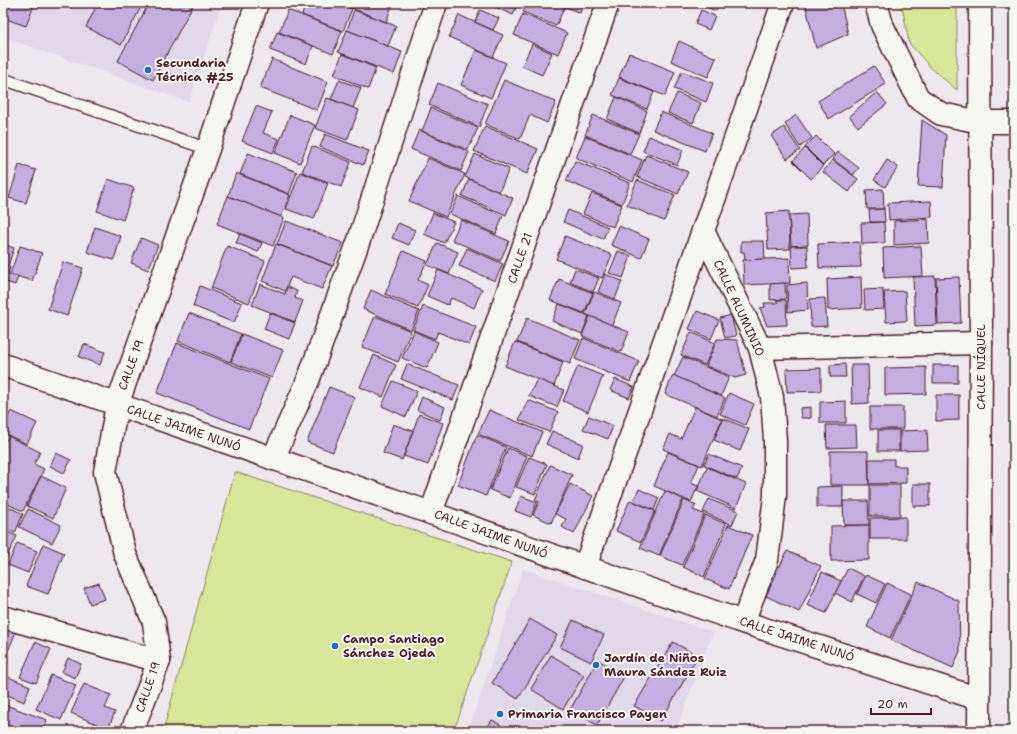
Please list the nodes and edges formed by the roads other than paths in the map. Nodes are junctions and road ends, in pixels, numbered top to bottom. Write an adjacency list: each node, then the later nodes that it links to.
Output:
1 (257, 3): 10 (street, CALLE 19)
2 (436, 3): 16 (street)
3 (608, 3): 17 (street, CALLE 21)
4 (783, 3): 11 (street)
5 (876, 3): 8 (street)
6 (980, 3): 8 (street, CALLE NÍQUEL)
7 (3, 79): 10 (lane)
8 (981, 122): 9 (street); 12 (street, CALLE NÍQUEL)
9 (1014, 122)
10 (208, 149): 15 (street, CALLE 19)
11 (703, 231): 13 (street, CALLE ALUMINIO); 18 (street)
12 (981, 343): 13 (street); 22 (street, CALLE NÍQUEL)
13 (760, 348): 20 (street, CALLE ALUMINIO)
14 (3, 365): 15 (street, CALLE JAIME NUNÓ)
15 (117, 405): 16 (street, CALLE JAIME NUNÓ); 21 (street, CALLE 19)
16 (273, 459): 17 (street, CALLE JAIME NUNÓ)
17 (432, 513): 18 (street, CALLE JAIME NUNÓ)
18 (585, 567): 20 (street, CALLE JAIME NUNÓ)
19 (3, 617): 21 (street)
20 (743, 622): 22 (street, CALLE JAIME NUNÓ)
21 (159, 661): 23 (street, CALLE 19)
22 (979, 699): 24 (street, CALLE NÍQUEL)
23 (132, 731)
24 (979, 731)

